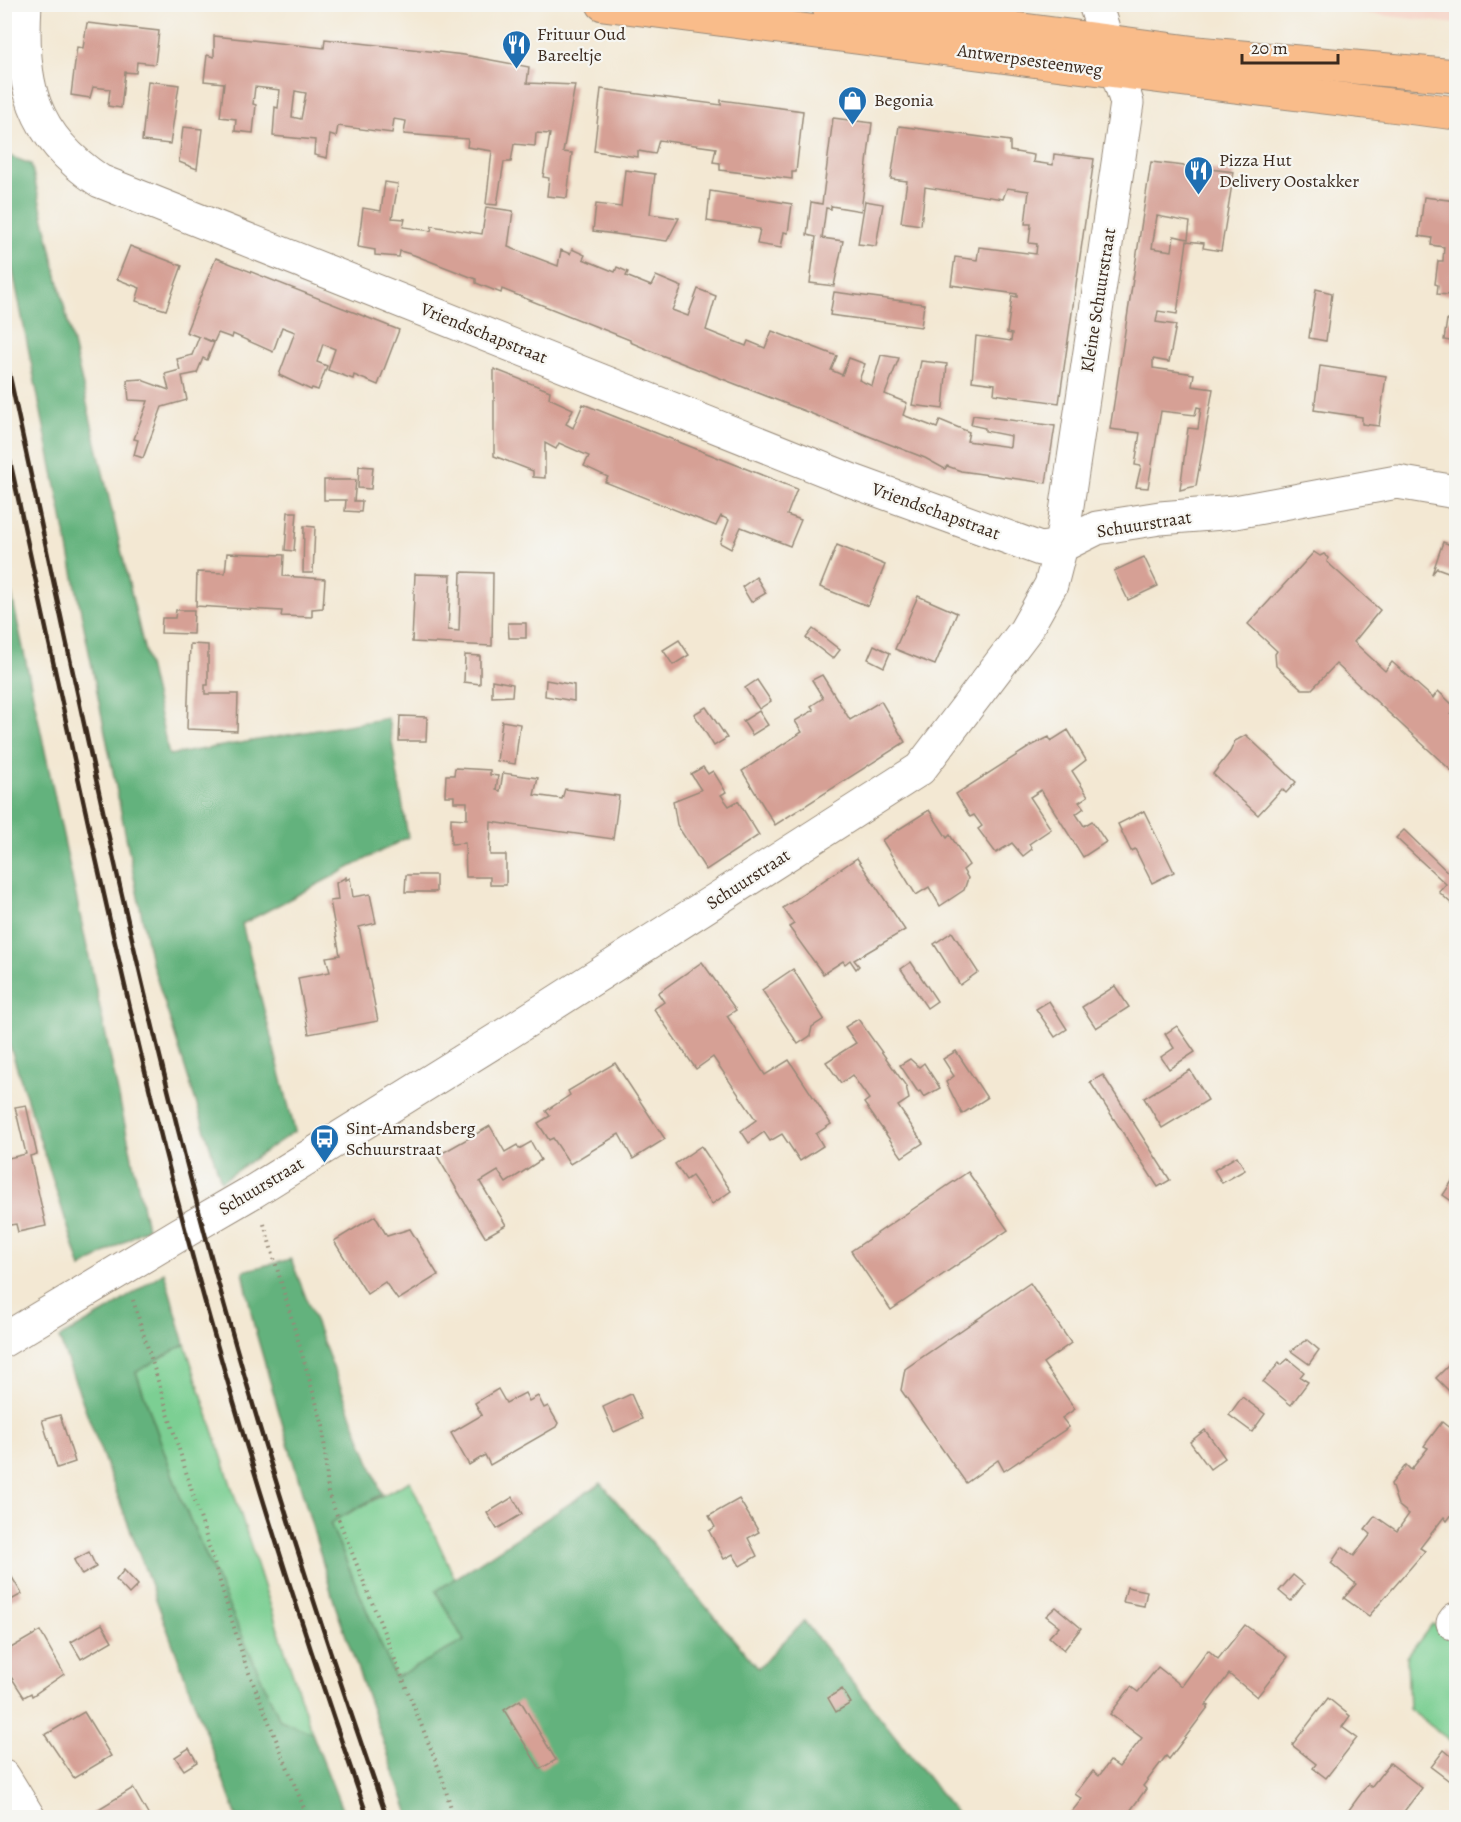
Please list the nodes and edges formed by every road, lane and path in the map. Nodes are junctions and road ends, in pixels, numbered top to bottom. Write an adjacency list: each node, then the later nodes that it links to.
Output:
1 (25, 4): 9 (street, Vriendschapstraat)
2 (603, 4): 5 (main road, Antwerpsesteenweg)
3 (827, 4): 5 (main road, Antwerpsesteenweg)
4 (1095, 4): 5 (street, Kleine Schuurstraat)
5 (1112, 56): 6 (main road, Antwerpsesteenweg); 7 (main road, Antwerpsesteenweg); 9 (street, Kleine Schuurstraat)
6 (1456, 76)
7 (1456, 112)
8 (1456, 492): 9 (street, Schuurstraat)
9 (1061, 546): 10 (street, Schuurstraat)
10 (255, 1191): 11 (street, Schuurstraat); 16 (path)
11 (123, 1268): 12 (street, Schuurstraat); 15 (path)
12 (4, 1340)
13 (4, 1777): 14 (street)
14 (28, 1818)
15 (308, 1818)
16 (454, 1818)

